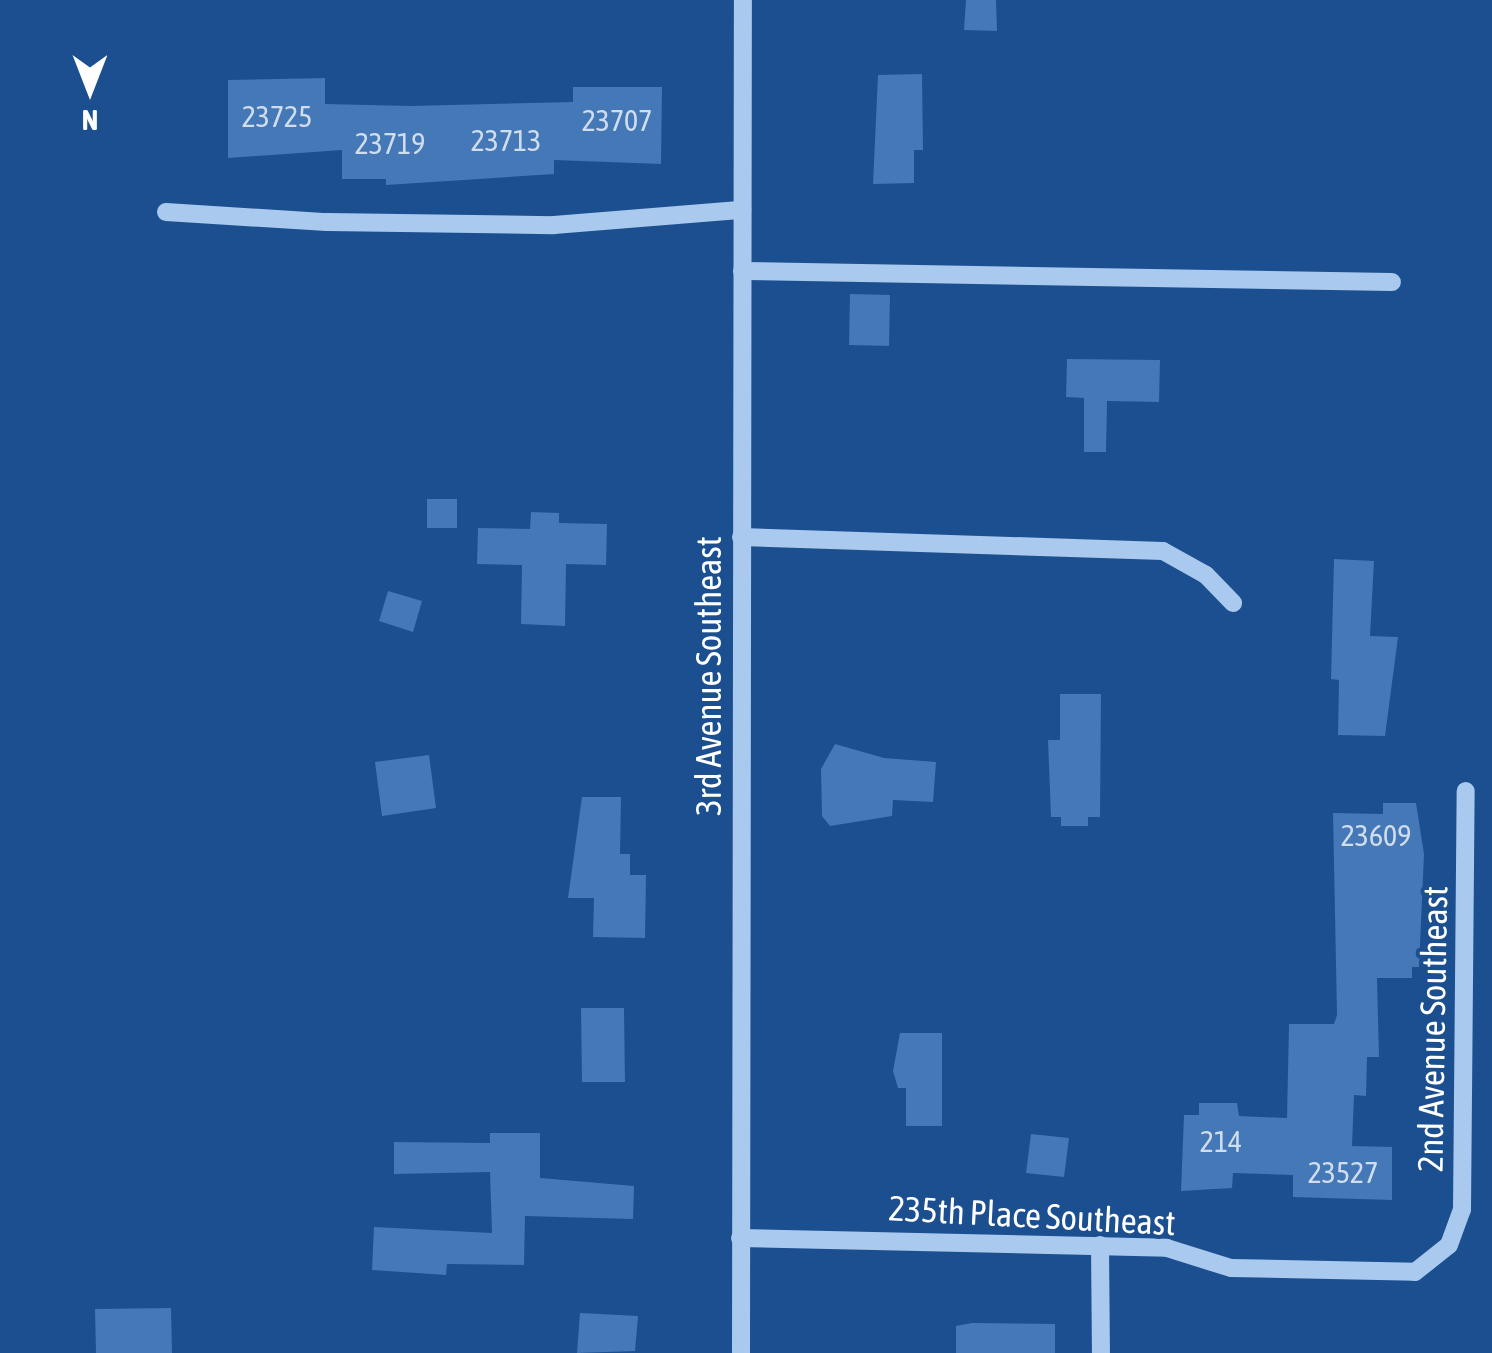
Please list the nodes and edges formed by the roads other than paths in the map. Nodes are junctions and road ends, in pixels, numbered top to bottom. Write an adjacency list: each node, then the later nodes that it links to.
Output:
1 (743, 0): 2 (street, 3rd Avenue Southeast)
2 (742, 210): 3 (street); 4 (street, 3rd Avenue Southeast)
3 (166, 212)
4 (742, 271): 5 (street); 6 (street, 3rd Avenue Southeast)
5 (1392, 282)
6 (741, 537): 7 (street); 9 (street, 3rd Avenue Southeast)
7 (1233, 603)
8 (1466, 791): 11 (street, 2nd Avenue Southeast)
9 (740, 1238): 10 (street, 235th Place Southeast); 12 (street, 3rd Avenue Southeast)
10 (1100, 1244): 11 (street, 235th Place Southeast); 13 (street)
11 (1435, 1259)
12 (741, 1353)
13 (1101, 1353)

